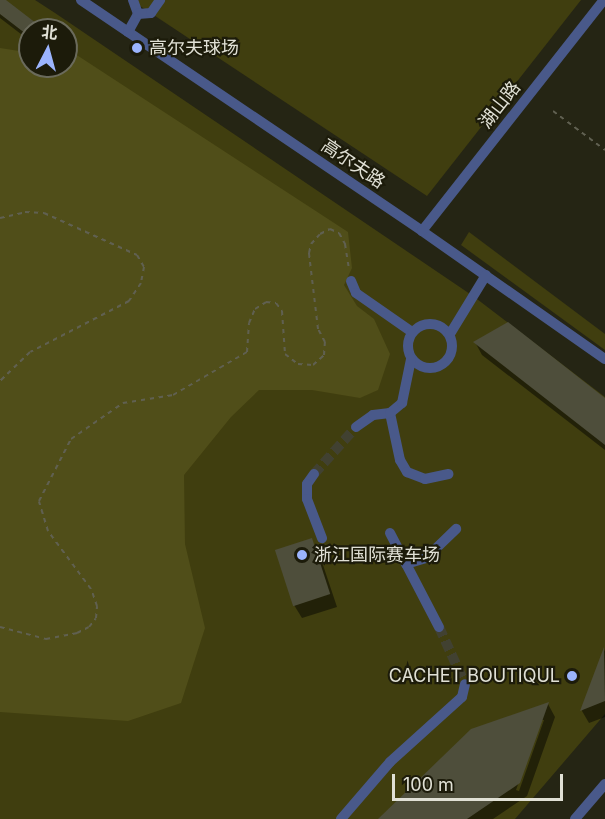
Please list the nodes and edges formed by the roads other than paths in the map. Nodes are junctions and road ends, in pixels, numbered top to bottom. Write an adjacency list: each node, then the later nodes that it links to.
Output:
1 (81, 0): 6 (street, 高尔夫路)
2 (134, 0): 5 (street)
3 (160, 0): 5 (street)
4 (604, 0): 7 (street, 湖山路)
5 (138, 14): 6 (street)
6 (128, 32): 7 (street, 高尔夫路)
7 (422, 231): 8 (street, 高尔夫路)
8 (486, 275): 11 (street); 12 (street, 高尔夫路)
9 (351, 282): 10 (street)
10 (412, 332): 11 (street); 13 (street)
11 (450, 334): 13 (street)
12 (605, 358)
13 (411, 359): 14 (street)
14 (390, 413): 15 (street); 17 (street)
15 (356, 427)
16 (314, 474): 20 (street)
17 (448, 474)
18 (456, 529): 21 (street)
19 (390, 533): 21 (street)
20 (322, 538)
21 (406, 564): 22 (street)
22 (439, 627)
23 (465, 684): 25 (street)
24 (601, 788): 26 (street)
25 (341, 819)
26 (575, 819)

